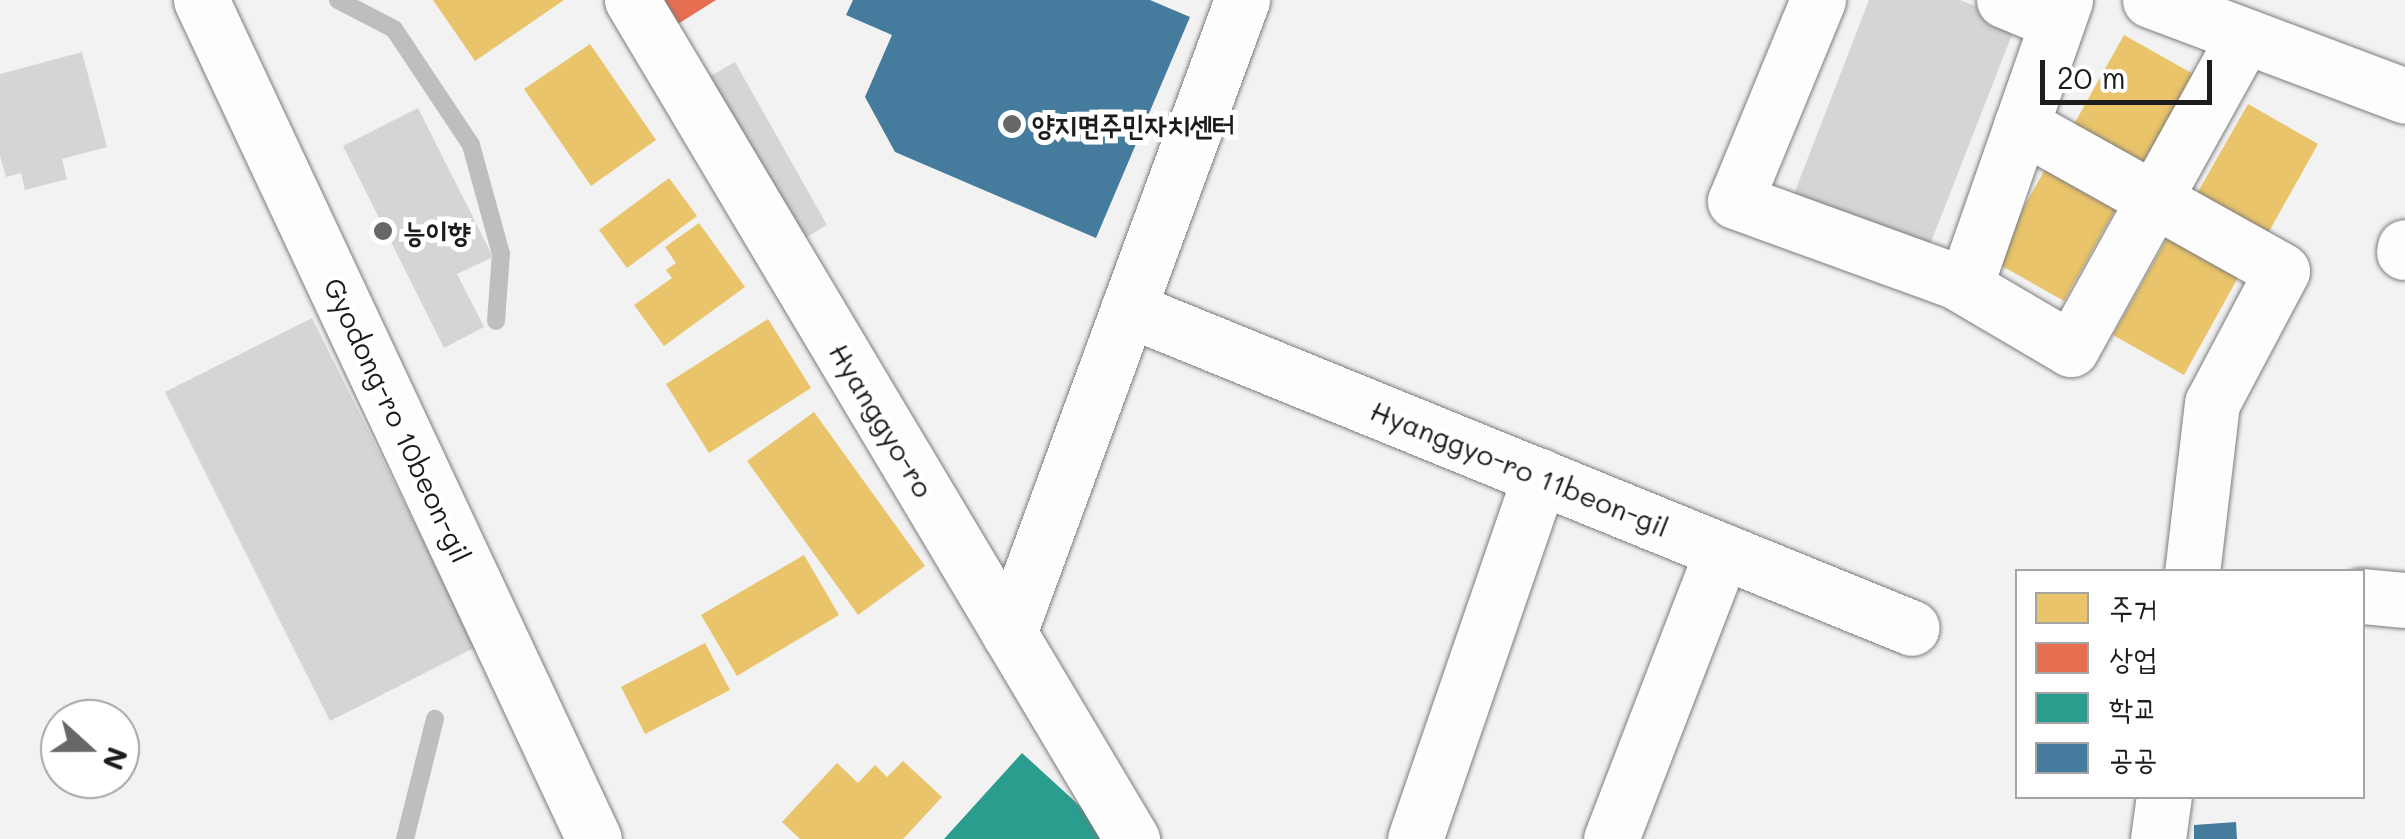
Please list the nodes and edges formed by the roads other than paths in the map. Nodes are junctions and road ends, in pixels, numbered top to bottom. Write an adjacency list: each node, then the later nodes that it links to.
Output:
1 (201, 0): 22 (street, Gyodong-ro 10beon-gil)
2 (632, 0): 20 (street, Hyanggyo-ro)
3 (1818, 0): 12 (street)
4 (2004, 0): 7 (street)
5 (2150, 0): 8 (street)
6 (1230, 4): 13 (street)
7 (2061, 11): 10 (street)
8 (2244, 37): 9 (street); 11 (street)
9 (2405, 96)
10 (2021, 125): 11 (street); 12 (street)
11 (2155, 200): 12 (street); 16 (street)
12 (1964, 286)
13 (1128, 308): 14 (street, Hyanggyo-ro 11beon-gil); 20 (street)
14 (1540, 476): 15 (street, Hyanggyo-ro 11beon-gil); 24 (street)
15 (1722, 551): 19 (street, Hyanggyo-ro 11beon-gil); 25 (street)
16 (2192, 569)
17 (2365, 596): 18 (street)
18 (2405, 600)
19 (1912, 628)
20 (1009, 632): 23 (street, Hyanggyo-ro)
21 (2164, 799): 26 (street)
22 (594, 839)
23 (1132, 839)
24 (1415, 839)
25 (1612, 839)
26 (2158, 839)

